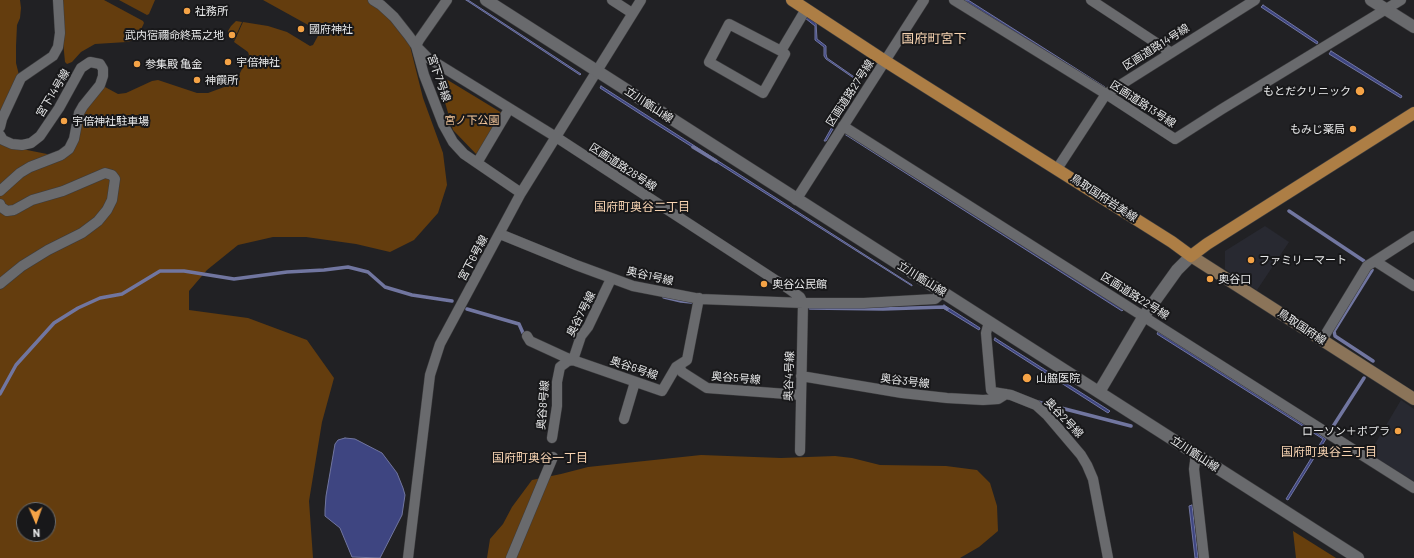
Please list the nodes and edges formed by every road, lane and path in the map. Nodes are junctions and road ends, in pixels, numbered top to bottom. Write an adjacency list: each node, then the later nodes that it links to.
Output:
1 (58, 0): 27 (street, 宮下14号線)
2 (373, 0): 18 (street, 宮下7号線)
3 (447, 0): 18 (street)
4 (486, 0): 22 (street, 立川甑山線)
5 (612, 0): 16 (street)
6 (641, 0): 16 (street, 宮下6号線)
7 (792, 0): 14 (main road, 鳥取国府岩美線)
8 (924, 0): 21 (street, 区画道路27号線)
9 (954, 0): 23 (street, 区画道路13号線)
10 (1091, 0): 20 (street)
11 (1255, 0): 20 (street, 区画道路14号線)
12 (1371, 0): 15 (street)
13 (1401, 0): 15 (street, 区画道路13号線)
14 (806, 9): 19 (street); 21 (main road, 鳥取国府岩美線)
15 (1387, 10): 17 (street); 23 (street, 区画道路13号線)
16 (632, 13): 22 (street, 宮下6号線)
17 (1414, 27)
18 (416, 46): 24 (street, 区画道路28号線); 30 (street, 宮下7号線)
19 (780, 52): 19 (street)
20 (1170, 52): 23 (street, 区画道路14号線)
21 (885, 61): 26 (street, 区画道路27号線); 31 (main road, 鳥取国府岩美線)
22 (596, 71): 29 (street, 宮下6号線); 34 (street, 立川甑山線)
23 (1106, 94): 31 (street, 区画道路14号線)
24 (509, 109): 29 (street, 区画道路28号線); 30 (street)
25 (1414, 113): 38 (main road)
26 (843, 126): 34 (street, 区画道路27号線); 46 (street, 区画道路22号線)
27 (0, 127)
28 (0, 135): 32 (street, 宮下14号線)
29 (556, 137): 33 (street, 宮下6号線); 45 (street, 区画道路28号線)
30 (476, 163): 33 (street, 宮下7号線)
31 (1057, 169): 38 (main road, 鳥取国府岩美線)
32 (0, 191)
33 (521, 193): 36 (street, 宮下6号線)
34 (796, 200): 43 (street, 立川甑山線)
35 (0, 204): 41 (street)
36 (500, 234): 40 (street, 奥谷1号線); 64 (street, 宮下6号線)
37 (1414, 236): 39 (street)
38 (1191, 256): 46 (street); 49 (main road, 鳥取国府線)
39 (1375, 261): 42 (street); 49 (street)
40 (611, 279): 44 (street, 奥谷1号線); 50 (street, 奥谷7号線)
41 (0, 284)
42 (1414, 286)
43 (943, 292): 45 (street); 47 (street, 立川甑山線)
44 (698, 298): 45 (street, 奥谷1号線); 51 (street, 奥谷6号線)
45 (803, 303): 52 (street, 奥谷4号線)
46 (1144, 316): 54 (street); 63 (street, 区画道路22号線)
47 (989, 322): 54 (street, 立川甑山線); 55 (street, 奥谷2号線)
48 (527, 336): 50 (street, 奥谷6号線)
49 (1322, 340): 57 (main road, 鳥取国府線)
50 (573, 360): 53 (street, 奥谷6号線); 59 (street, 奥谷8号線)
51 (679, 365): 53 (street, 奥谷6号線); 56 (street, 奥谷5号線)
52 (801, 376): 55 (street, 奥谷3号線); 56 (street, 奥谷4号線)
53 (636, 382): 58 (street)
54 (1099, 392): 61 (street, 立川甑山線)
55 (1006, 394): 66 (street, 奥谷2号線)
56 (800, 395): 60 (street, 奥谷4号線)
57 (1414, 398)
58 (624, 419)
59 (552, 438)
60 (800, 450)
61 (1196, 454): 67 (street); 68 (street, 立川甑山線)
62 (553, 457): 65 (street)
63 (1414, 488)
64 (408, 558)
65 (511, 558)
66 (1108, 558)
67 (1204, 558)
68 (1358, 558)

